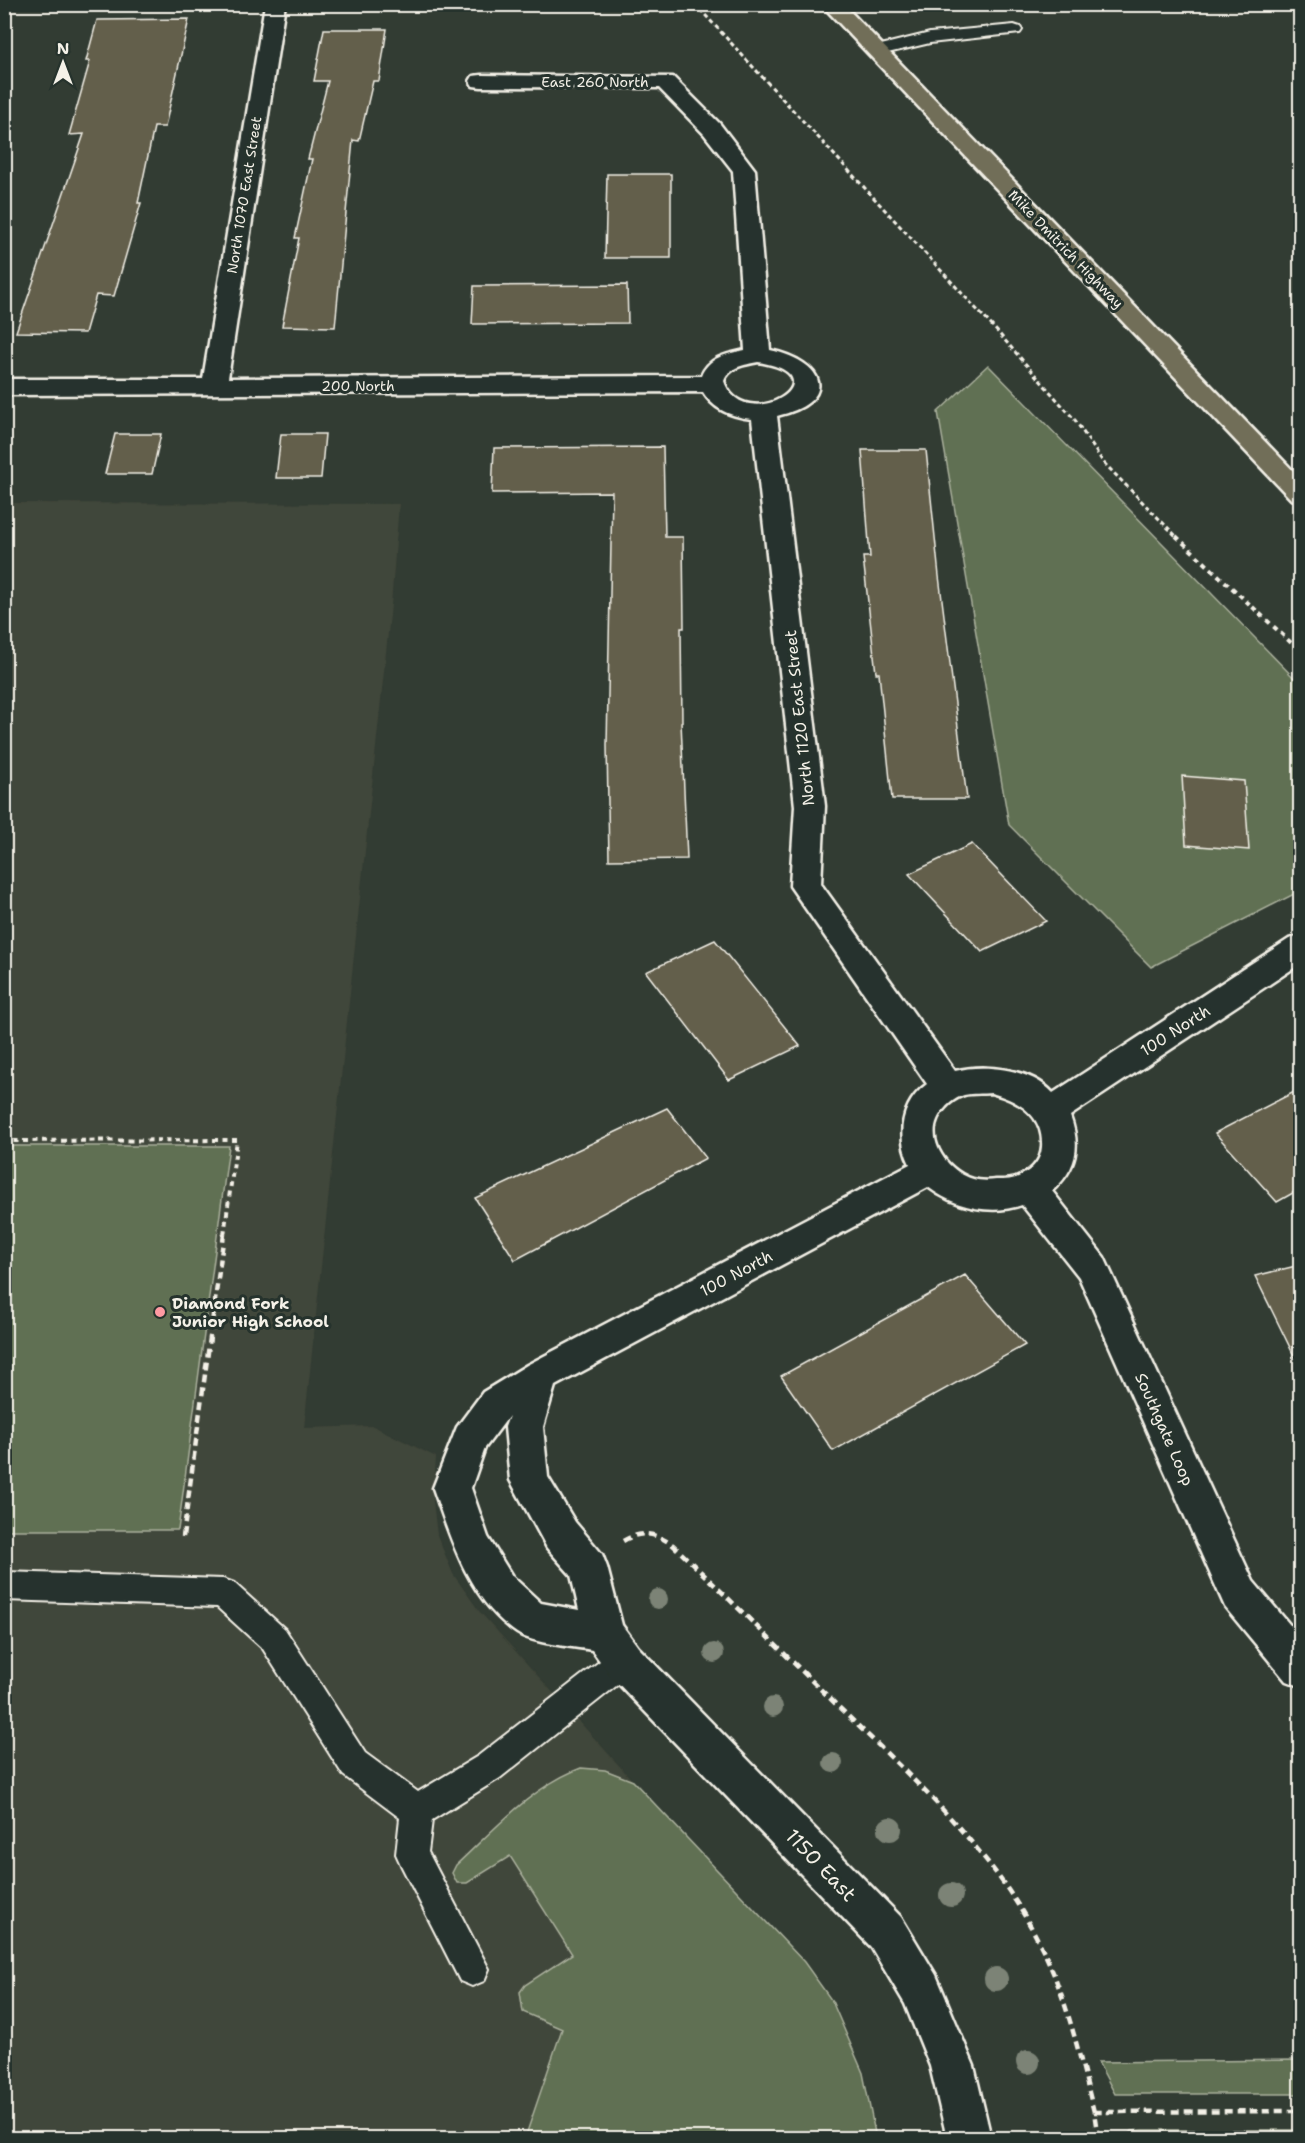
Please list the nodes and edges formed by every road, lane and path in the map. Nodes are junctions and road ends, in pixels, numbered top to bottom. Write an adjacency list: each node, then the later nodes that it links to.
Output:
1 (274, 4): 9 (street, North 1070 East Street)
2 (695, 4): 13 (path)
3 (831, 4): 5 (highway, Mike Dmitrich Highway)
4 (1014, 30): 5 (lane)
5 (875, 51): 12 (highway, Mike Dmitrich Highway)
6 (481, 81): 7 (street, East 260 North)
7 (758, 355): 8 (street); 11 (street)
8 (711, 384): 9 (street, 200 North); 11 (street)
9 (214, 386): 10 (street, 200 North)
10 (4, 387)
11 (764, 412): 15 (street, North 1120 East Street)
12 (1300, 493)
13 (1300, 651)
14 (1300, 948): 16 (street, 100 North)
15 (948, 1087): 16 (street); 18 (street)
16 (1050, 1112): 19 (street)
17 (4, 1141): 21 (path)
18 (932, 1170): 19 (street); 20 (street, 100 North)
19 (1030, 1189): 25 (street, Southgate Loop)
20 (540, 1376): 24 (street); 24 (street, 100 North)
21 (183, 1537)
22 (616, 1545): 29 (path)
23 (4, 1586): 26 (lane)
24 (614, 1647): 26 (lane); 30 (street, 1150 East)
25 (1300, 1667)
26 (417, 1812): 27 (lane)
27 (472, 1969)
28 (1300, 2111): 29 (path)
29 (1094, 2112): 31 (path)
30 (969, 2139)
31 (1098, 2139)

